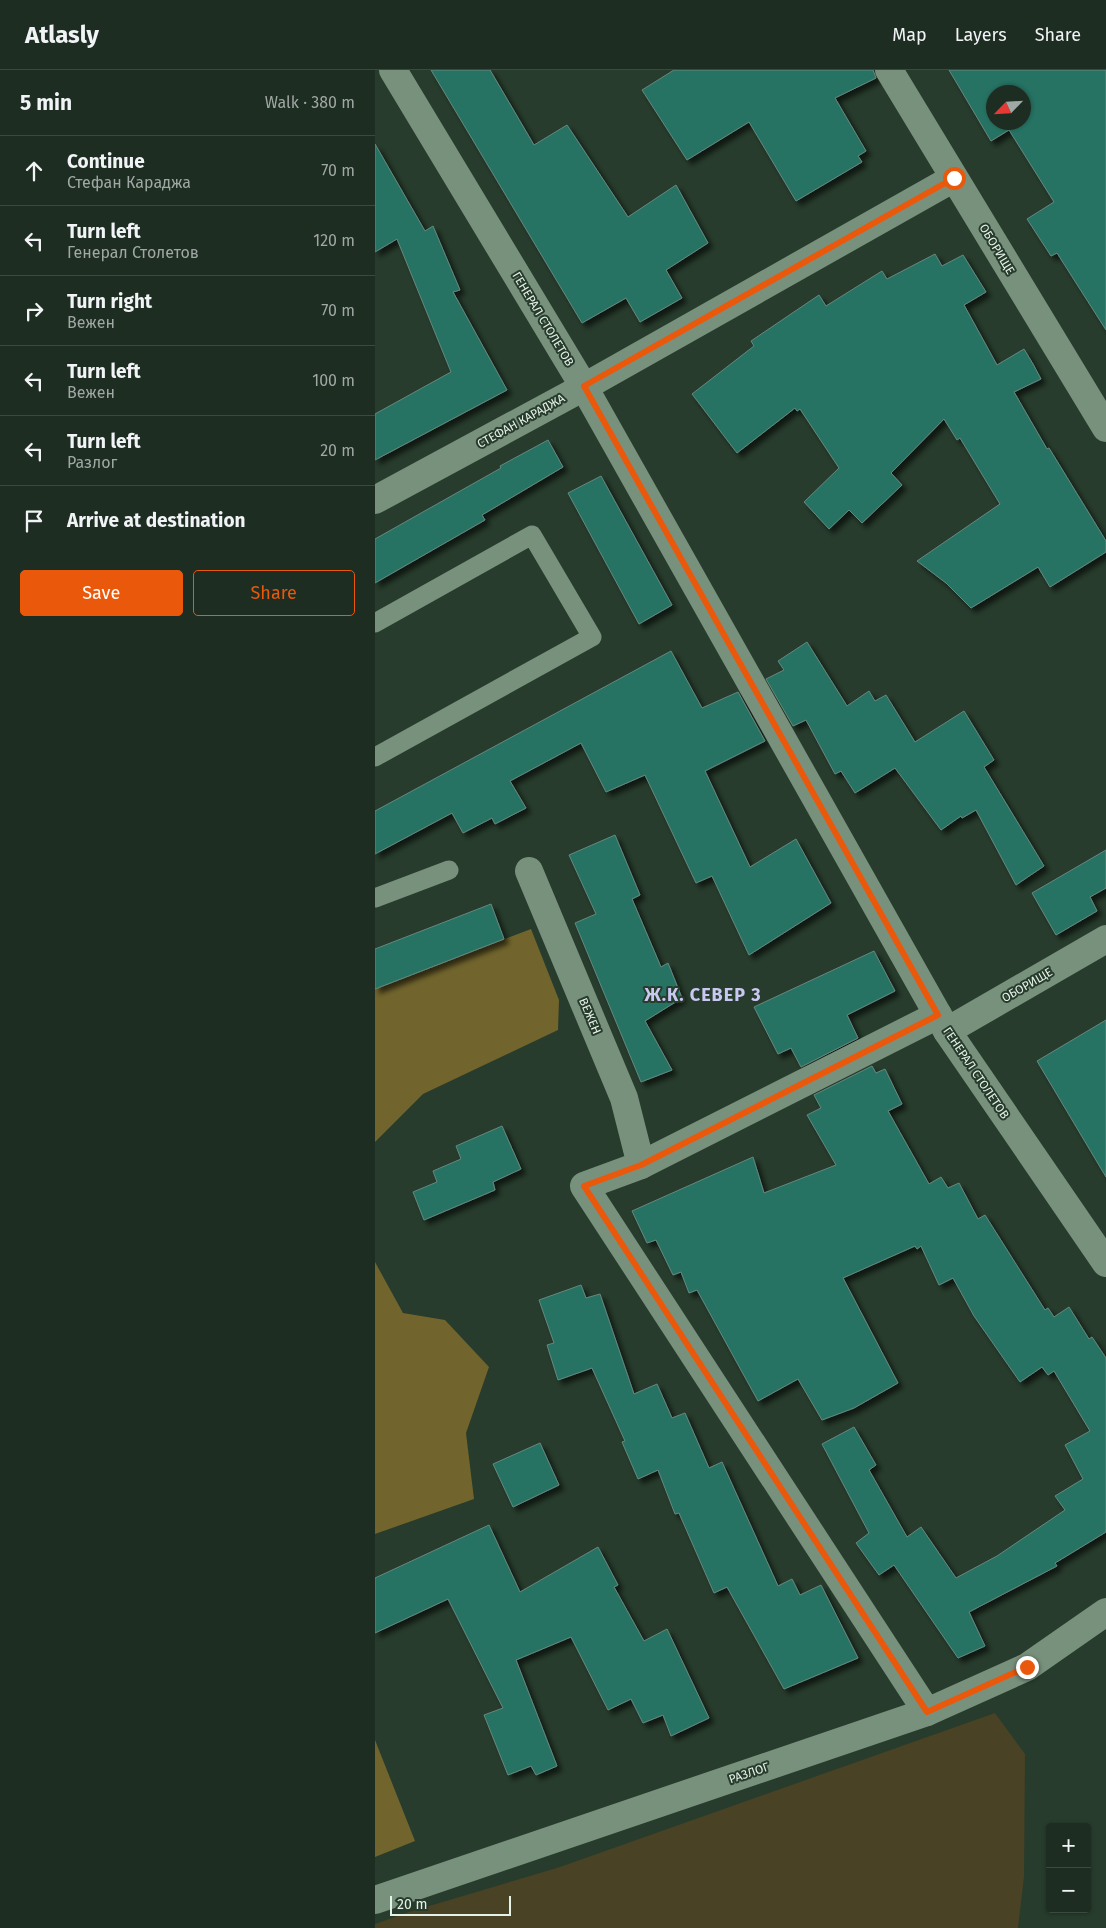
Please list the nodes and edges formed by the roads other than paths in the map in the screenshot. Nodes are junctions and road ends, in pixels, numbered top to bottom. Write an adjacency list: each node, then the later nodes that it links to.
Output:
1 (393, 70): 4 (street, ГЕНЕРАЛ СТОЛЕТОВ)
2 (889, 70): 3 (street, ОБОРИЩЕ)
3 (954, 178): 4 (street, СТЕФАН КАРАДЖА); 5 (street, ОБОРИЩЕ)
4 (584, 386): 6 (street, СТЕФАН КАРАДЖА); 13 (street, ГЕНЕРАЛ СТОЛЕТОВ)
5 (1106, 428)
6 (375, 500)
7 (375, 623): 8 (lane)
8 (375, 757)
9 (449, 870): 11 (lane)
10 (529, 871): 14 (street, ВЕЖЕН)
11 (375, 898)
12 (1106, 939): 13 (street, ОБОРИЩЕ)
13 (943, 1023): 14 (street); 15 (street, ГЕНЕРАЛ СТОЛЕТОВ)
14 (641, 1165): 17 (street)
15 (1106, 1263)
16 (1106, 1612): 17 (street, РАЗЛОГ)
17 (927, 1712): 18 (street, РАЗЛОГ)
18 (375, 1900)

